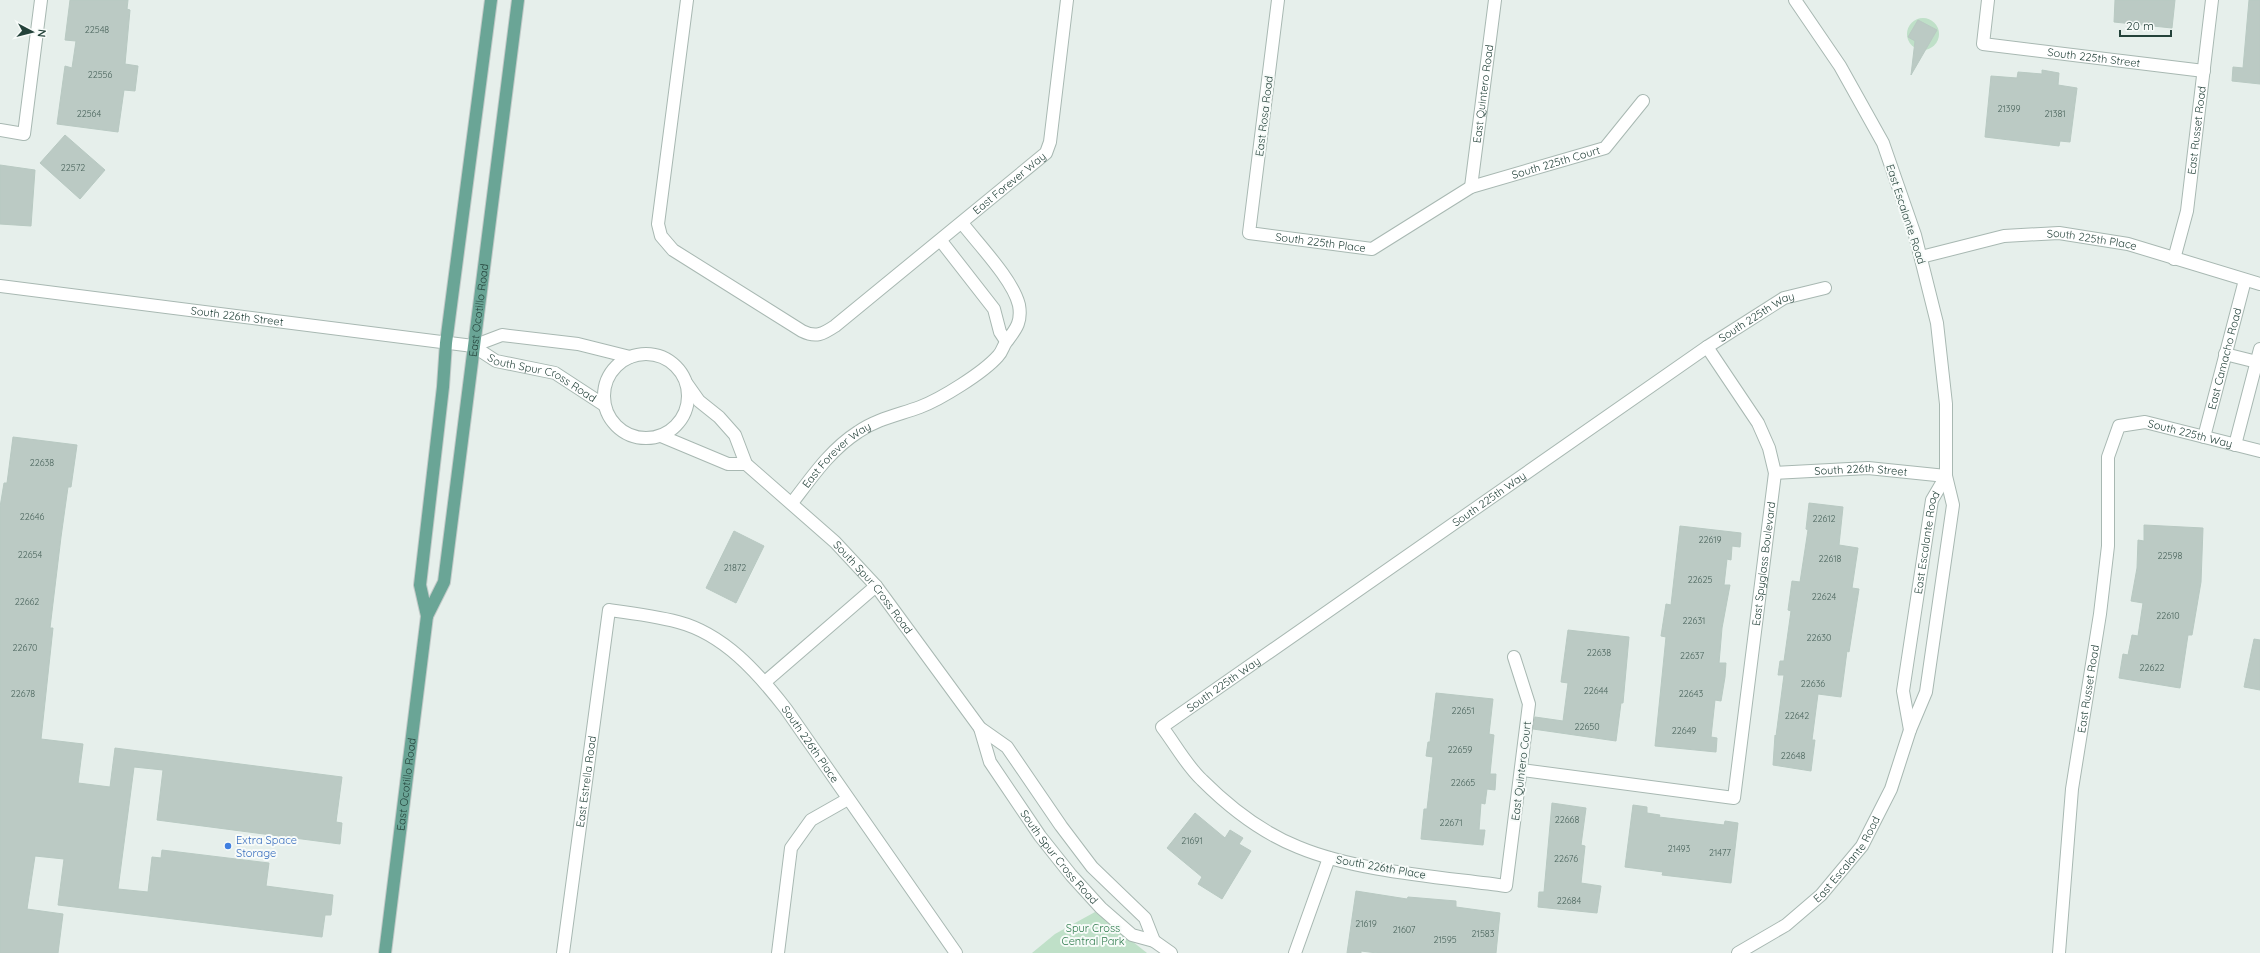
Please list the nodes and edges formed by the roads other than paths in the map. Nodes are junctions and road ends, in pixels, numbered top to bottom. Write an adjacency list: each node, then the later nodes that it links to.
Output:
1 (41, 0): 13 (street)
2 (490, 0): 25 (main road, East Ocotillo Road)
3 (518, 0): 26 (main road, East Ocotillo Road)
4 (687, 0): 17 (street)
5 (1067, 0): 15 (street, East Forever Way)
6 (1278, 0): 16 (street, East Rosa Road)
7 (1495, 0): 14 (street, East Quintero Road)
8 (1794, 0): 18 (street, East Escalante Road)
9 (1988, 0): 11 (street, South 225th Street)
10 (2212, 0): 11 (street, East Russet Road)
11 (2204, 71): 19 (street, East Russet Road)
12 (1643, 101): 14 (street, South 225th Court)
13 (0, 130)
14 (1471, 187): 16 (street, South 225th Place)
15 (962, 223): 17 (street); 24 (street, East Forever Way)
16 (1249, 233)
17 (941, 240): 24 (street)
18 (1921, 257): 19 (street, South 225th Place); 41 (street, East Escalante Road)
19 (2174, 259): 20 (street, South 225th Place)
20 (2244, 280): 21 (street, South 225th Place); 29 (street, East Camacho Road)
21 (2260, 284)
22 (0, 286): 25 (street, South 226th Street)
23 (1825, 288): 27 (street, South 225th Way)
24 (1006, 341): 42 (street, East Forever Way)
25 (446, 343): 26 (street, South 226th Street); 45 (main road, East Ocotillo Road)
26 (473, 346): 30 (street, South Spur Cross Road); 33 (street, South Spur Cross Road); 45 (main road, East Ocotillo Road)
27 (1707, 346): 40 (street, East Spyglass Boulevard); 48 (street, South 225th Way)
28 (2260, 349): 31 (street)
29 (2225, 354): 31 (street); 36 (street, East Camacho Road)
30 (630, 357): 32 (street, South Spur Cross Road); 33 (street, South Spur Cross Road)
31 (2257, 362): 37 (street)
32 (687, 384): 35 (street, South Spur Cross Road); 39 (street, South Spur Cross Road)
33 (604, 405): 35 (street, South Spur Cross Road)
34 (2119, 426): 36 (street, South 225th Way); 63 (street, East Russet Road)
35 (661, 436): 39 (street, South Spur Cross Road)
36 (2204, 437): 37 (street, South 225th Way)
37 (2235, 445): 38 (street, South 225th Way)
38 (2260, 451)
39 (746, 464): 42 (street, South Spur Cross Road)
40 (1775, 473): 41 (street, South 226th Street); 51 (street, East Spyglass Boulevard)
41 (1946, 476): 50 (street, East Escalante Road); 50 (street, East Escalante Road)
42 (792, 503): 43 (street, South Spur Cross Road)
43 (876, 586): 47 (street); 49 (street, South Spur Cross Road)
44 (609, 610): 47 (street, South 226th Place); 57 (street, East Estrella Road)
45 (427, 616): 56 (main road, East Ocotillo Road)
46 (1514, 657): 51 (street, East Quintero Court)
47 (765, 682): 52 (street, South 226th Place)
48 (1162, 727): 53 (street, South 226th Place)
49 (980, 728): 55 (street, South Spur Cross Road); 55 (street, South Spur Cross Road)
50 (1910, 730): 62 (street, East Escalante Road)
51 (1522, 770): 54 (street, East Quintero Court)
52 (848, 799): 58 (street); 59 (street, South 226th Place)
53 (1329, 858): 54 (street, South 226th Place); 61 (street)
54 (1506, 886)
55 (1154, 941): 60 (street, South Spur Cross Road)
56 (385, 953)
57 (563, 953)
58 (778, 953)
59 (956, 953)
60 (1171, 953)
61 (1295, 953)
62 (1738, 953)
63 (2059, 953)

